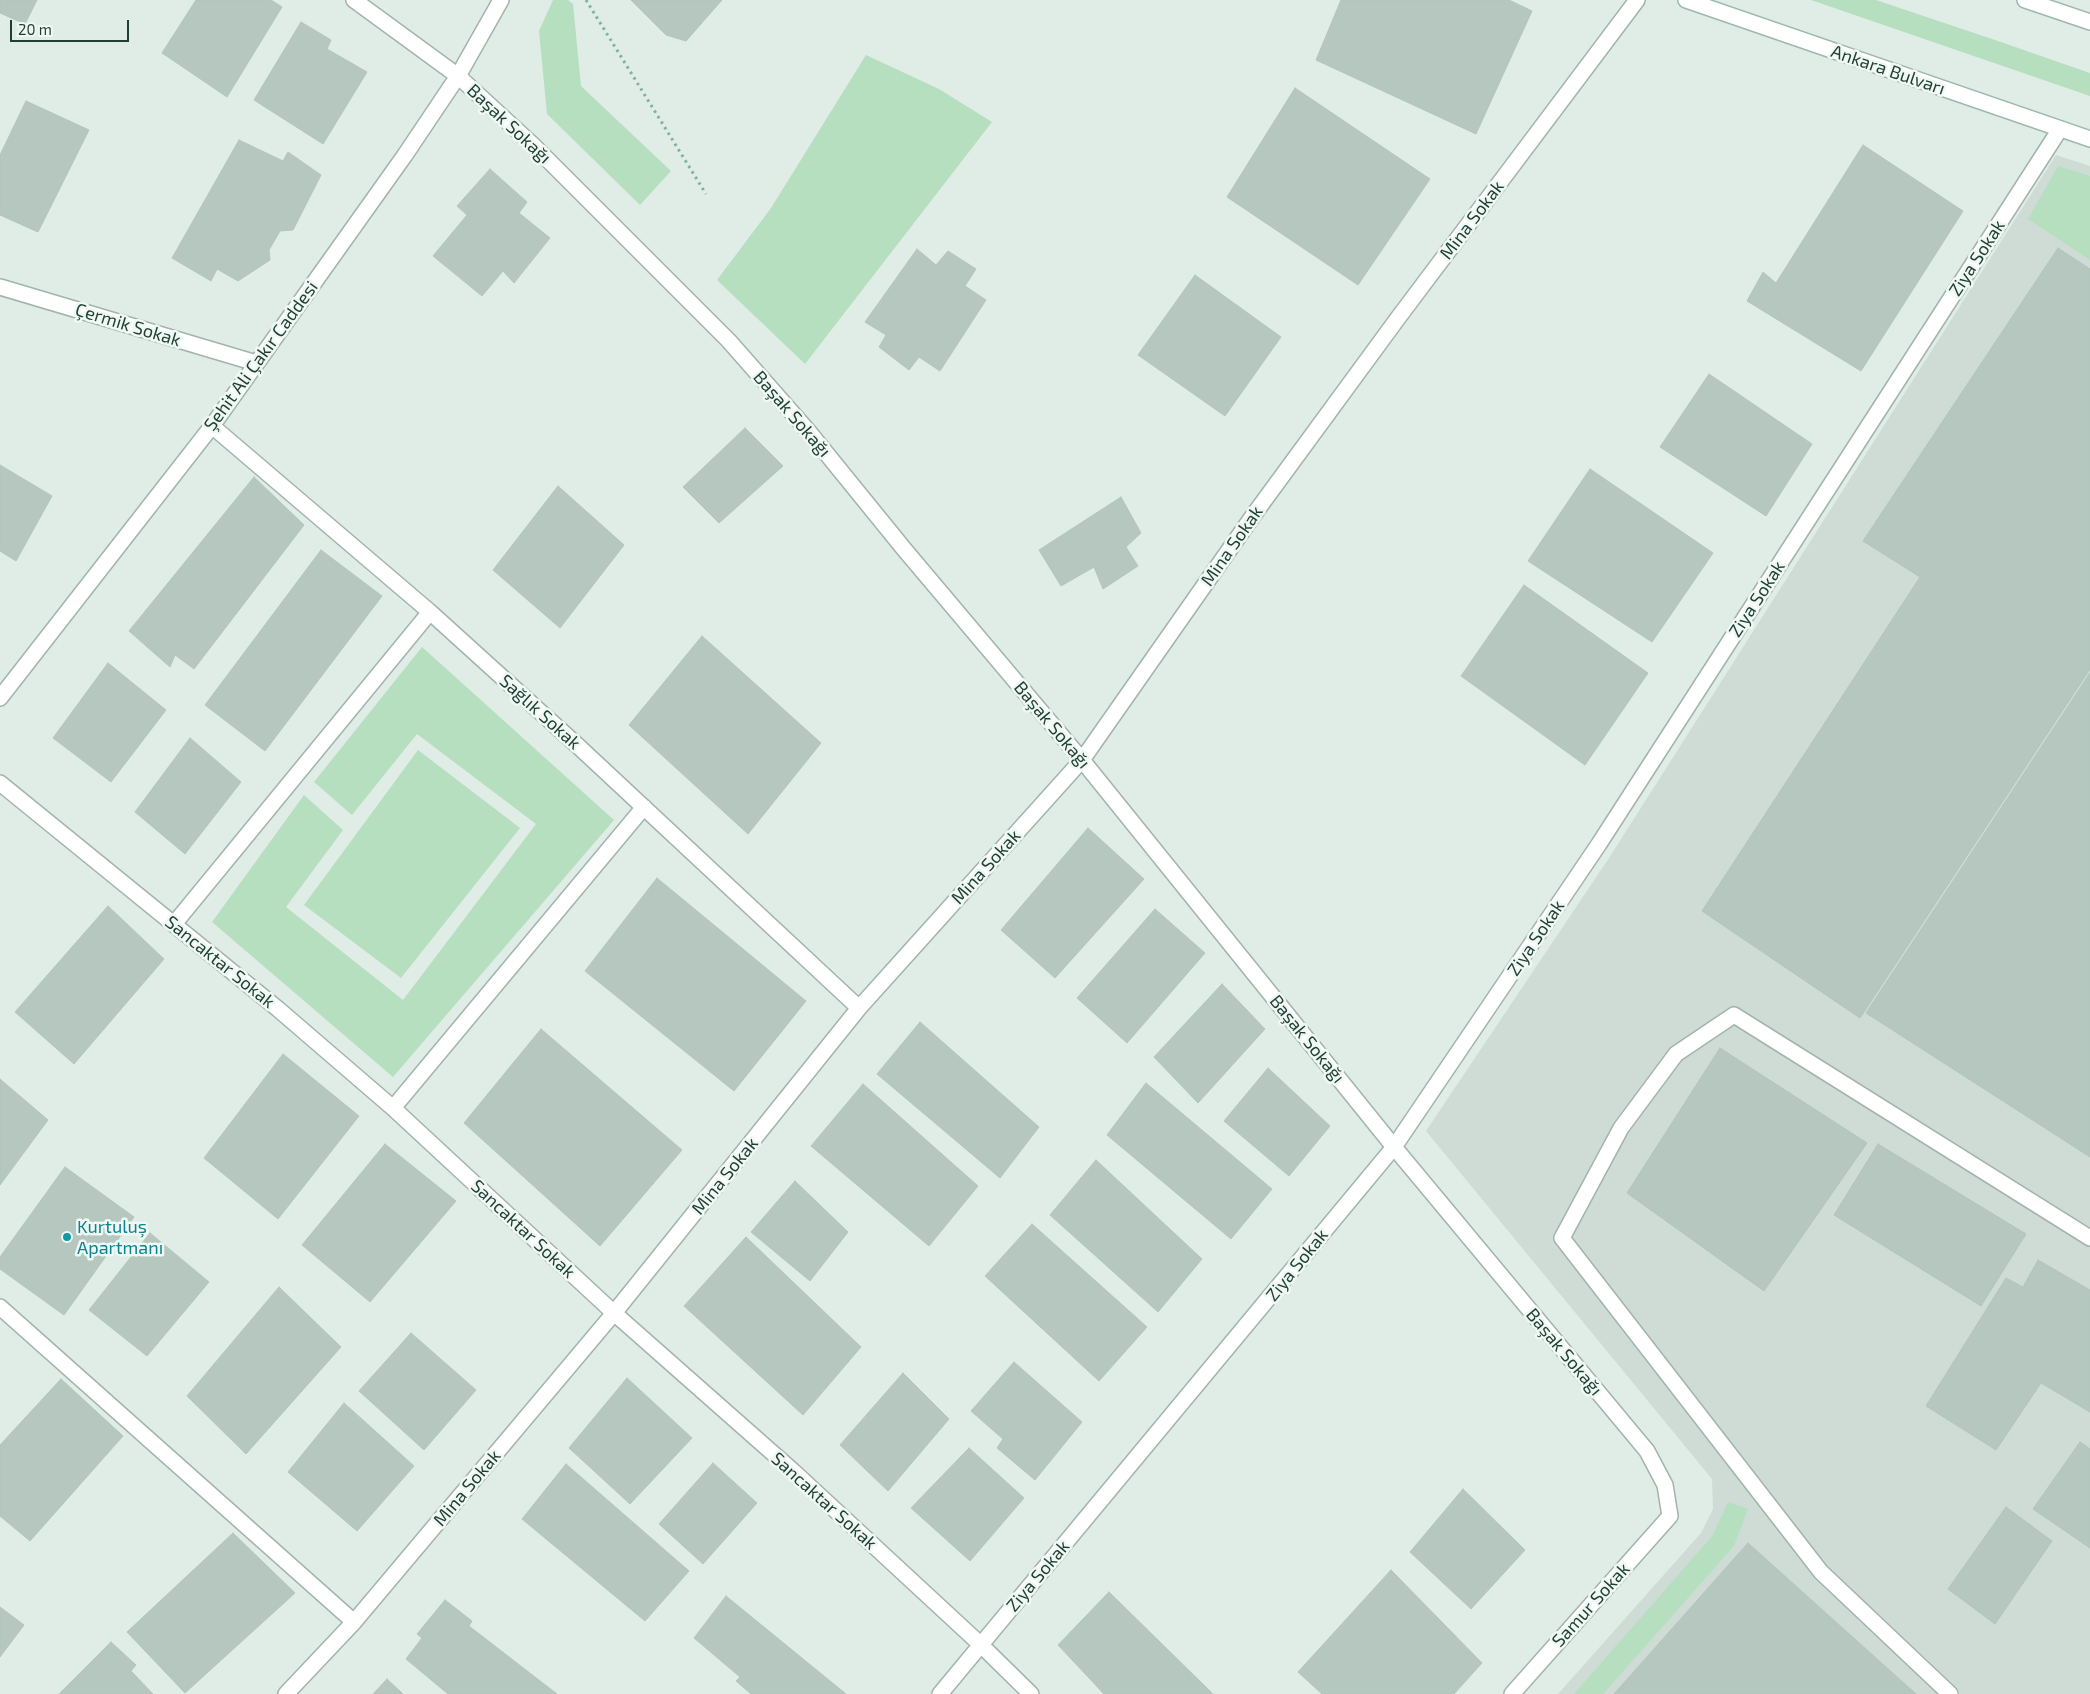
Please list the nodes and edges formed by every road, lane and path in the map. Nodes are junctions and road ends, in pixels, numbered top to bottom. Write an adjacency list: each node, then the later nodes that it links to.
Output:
1 (354, 0): 8 (street, Başak Sokağı)
2 (501, 0): 8 (street, Şehit Ali Çakır Caddesi)
3 (586, 0): 11 (path)
4 (1637, 0): 17 (street, Mina Sokak)
5 (1686, 0): 9 (street, Ankara Bulvarı)
6 (2025, 0): 7 (street)
7 (2090, 22)
8 (458, 76): 13 (street, Şehit Ali Çakır Caddesi); 17 (street, Başak Sokağı)
9 (2060, 129): 10 (street, Ankara Bulvarı); 23 (street, Ziya Sokak)
10 (2090, 139)
11 (706, 194)
12 (0, 287): 13 (street, Çermik Sokak)
13 (256, 363): 14 (street, Şehit Ali Çakır Caddesi)
14 (212, 426): 15 (street, Sağlık Sokak); 16 (street, Şehit Ali Çakır Caddesi)
15 (430, 612): 19 (street, Sağlık Sokak); 20 (street)
16 (0, 698)
17 (1082, 760): 21 (street, Mina Sokak); 23 (street, Başak Sokağı)
18 (0, 783): 20 (street, Sancaktar Sokak)
19 (644, 807): 21 (street, Sağlık Sokak); 22 (street)
20 (174, 924): 22 (street, Sancaktar Sokak)
21 (859, 1008): 26 (street, Mina Sokak)
22 (392, 1108): 26 (street, Sancaktar Sokak)
23 (1394, 1147): 27 (street, Başak Sokağı); 29 (street, Ziya Sokak)
24 (2090, 1238): 34 (street)
25 (0, 1307): 28 (street)
26 (614, 1314): 28 (street, Mina Sokak); 29 (street, Sancaktar Sokak)
27 (1670, 1516): 33 (street, Samur Sokak)
28 (354, 1622): 30 (street, Mina Sokak)
29 (980, 1644): 31 (street, Ziya Sokak); 32 (street, Sancaktar Sokak)
30 (286, 1694)
31 (940, 1694)
32 (1031, 1694)
33 (1512, 1694)
34 (1950, 1694)

